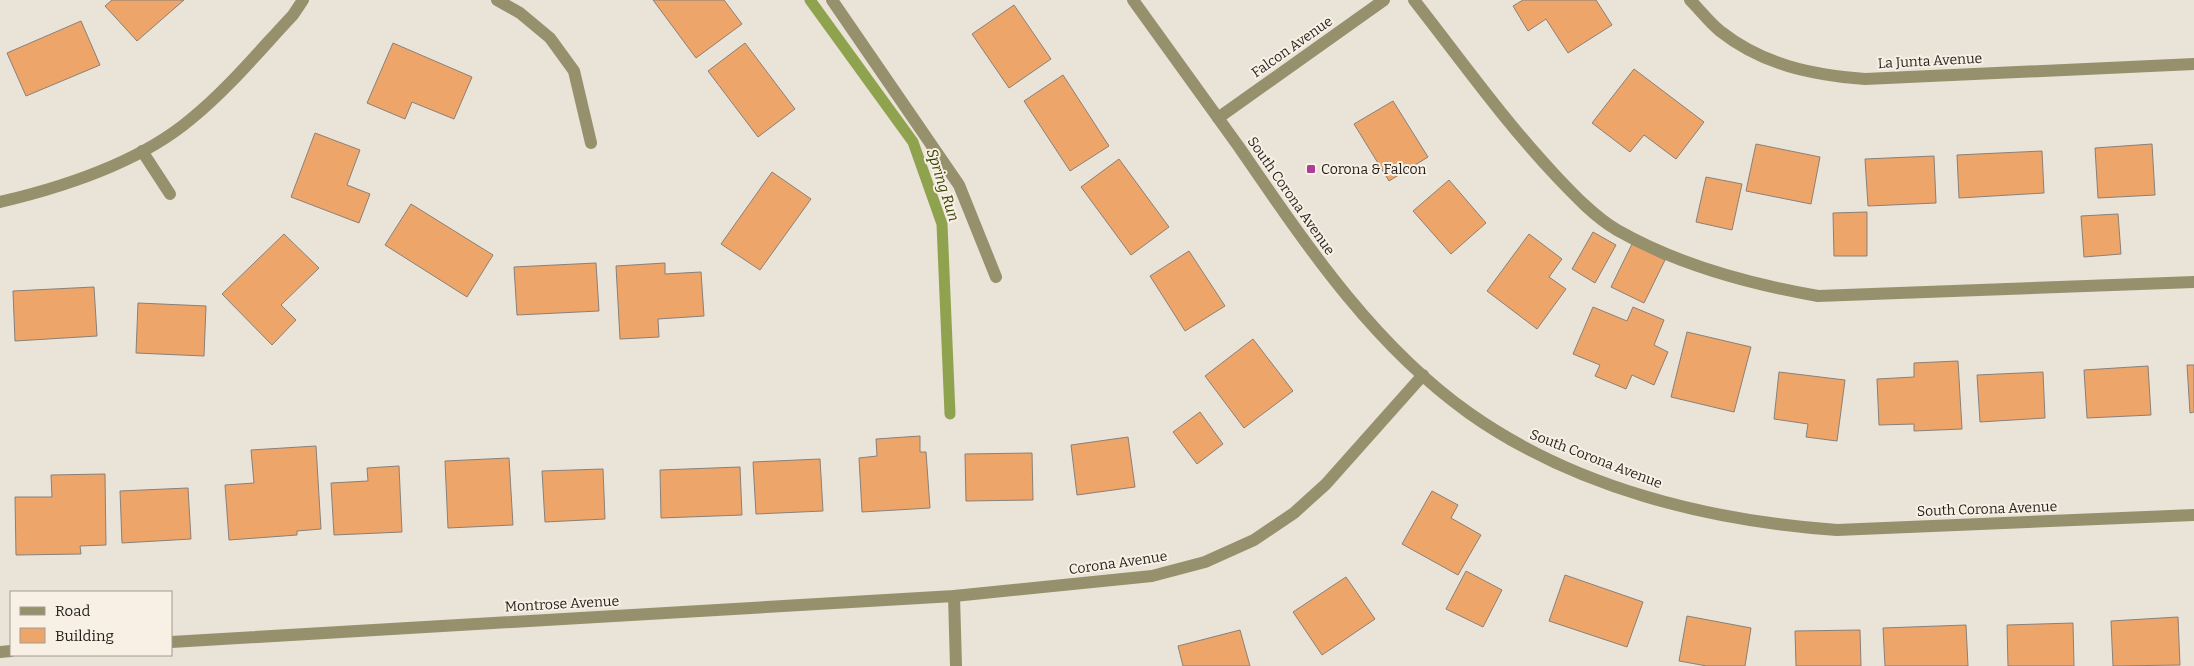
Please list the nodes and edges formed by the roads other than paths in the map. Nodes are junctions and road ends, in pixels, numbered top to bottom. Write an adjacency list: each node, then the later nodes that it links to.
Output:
1 (303, 0): 11 (street)
2 (498, 0): 10 (street)
3 (832, 0): 14 (street)
4 (1132, 0): 9 (street, South Corona Avenue)
5 (1384, 0): 9 (street, Falcon Avenue)
6 (1414, 0): 15 (street)
7 (1690, 0): 8 (street, La Junta Avenue)
8 (2194, 64)
9 (1218, 118): 16 (street, South Corona Avenue)
10 (591, 143)
11 (142, 151): 12 (street); 13 (street)
12 (170, 194)
13 (0, 202)
14 (996, 277)
15 (2194, 282)
16 (1423, 375): 17 (street, South Corona Avenue); 18 (street, Corona Avenue)
17 (2194, 515)
18 (954, 596): 19 (street, Montrose Avenue); 20 (street)
19 (172, 642)
20 (956, 666)

